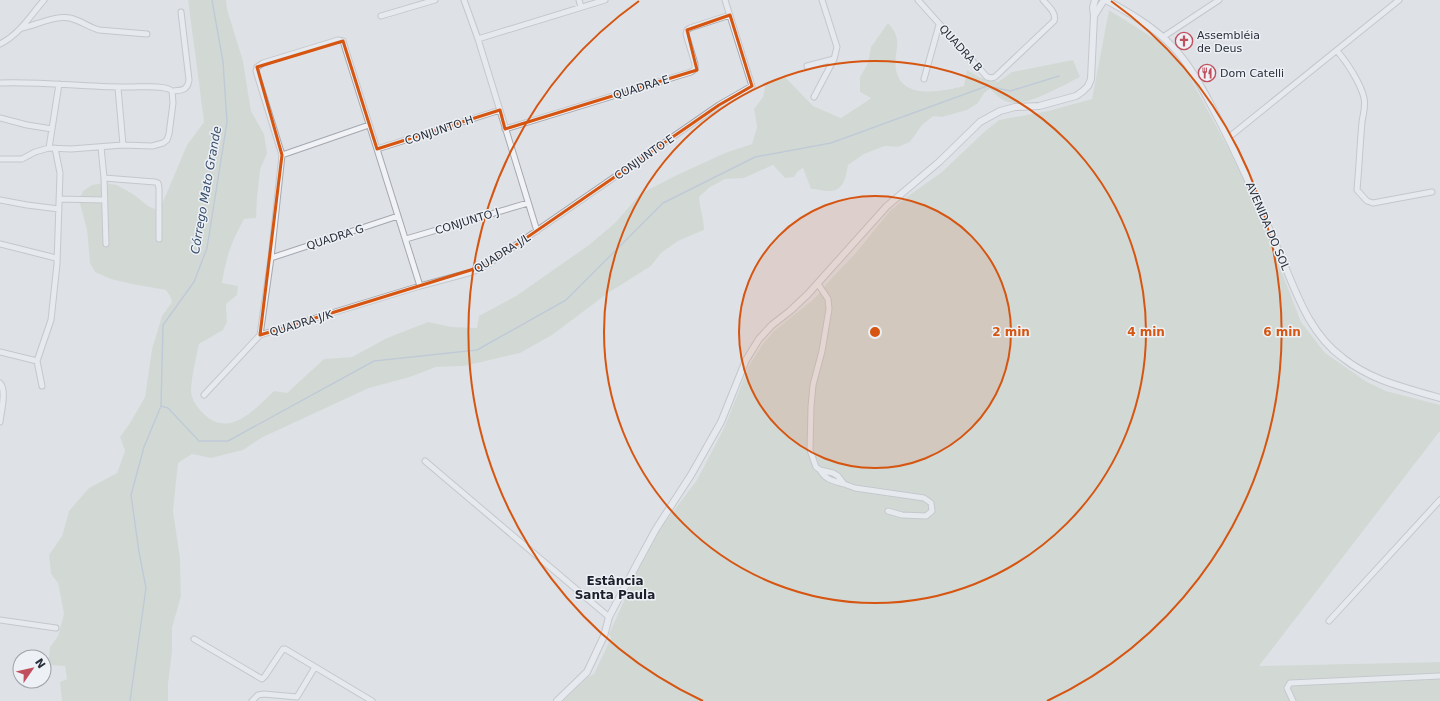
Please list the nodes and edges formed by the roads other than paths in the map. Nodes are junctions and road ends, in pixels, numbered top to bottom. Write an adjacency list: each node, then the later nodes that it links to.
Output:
1 (44, 0): 22 (street)
2 (435, 0): 19 (street)
3 (464, 0): 25 (street)
4 (580, 0): 15 (street)
5 (605, 0): 15 (street)
6 (725, 0): 18 (street)
7 (822, 0): 28 (street)
8 (918, 0): 21 (street, QUADRA B)
9 (1043, 0): 21 (street, QUADRA B)
10 (1095, 0): 20 (street)
11 (1105, 0): 17 (street, AVENIDA DO SOL); 20 (street, AVENIDA DO SOL)
12 (1114, 0): 17 (street, AVENIDA DO SOL)
13 (1219, 0): 24 (street)
14 (1398, 0): 27 (street)
15 (581, 8): 25 (street)
16 (181, 12): 34 (street)
17 (1129, 13): 24 (street, AVENIDA DO SOL)
18 (730, 15): 40 (street, QUADRA E); 57 (street, CONJUNTO E)
19 (381, 16)
20 (1094, 16): 64 (street)
21 (939, 24): 30 (street)
22 (22, 28): 23 (street); 26 (street)
23 (147, 34)
24 (1163, 37): 41 (street, AVENIDA DO SOL)
25 (478, 39): 36 (street)
26 (0, 44)
27 (1336, 51): 41 (street); 50 (street)
28 (834, 59): 29 (street); 35 (street)
29 (807, 66)
30 (924, 79)
31 (0, 83): 32 (street)
32 (59, 84): 33 (street); 39 (street)
33 (118, 88): 34 (street); 42 (street)
34 (172, 91): 42 (street)
35 (814, 97)
36 (500, 110): 40 (street); 46 (street, CONJUNTO H)
37 (0, 118): 39 (street)
38 (370, 125): 46 (street); 47 (street); 47 (street)
39 (52, 129): 44 (street)
40 (505, 129): 54 (street)
41 (1228, 138): 72 (street, AVENIDA DO SOL)
42 (123, 145): 43 (street)
43 (101, 147): 45 (street); 49 (street)
44 (49, 148): 45 (street); 48 (street)
45 (55, 148): 51 (street)
46 (377, 149): 56 (street)
47 (282, 155): 63 (street)
48 (0, 159)
49 (104, 178): 53 (street); 58 (street)
50 (1432, 192)
51 (60, 199): 53 (street); 55 (street)
52 (0, 200): 55 (street)
53 (104, 200): 61 (street)
54 (528, 203): 57 (street); 59 (street, CONJUNTO J)
55 (59, 209): 62 (street)
56 (398, 216): 59 (street); 63 (street, QUADRA G)
57 (537, 231): 65 (street, QUADRA J/L)
58 (159, 240)
59 (406, 240): 65 (street)
60 (0, 244): 62 (street)
61 (106, 244)
62 (56, 258): 68 (street)
63 (271, 258): 66 (street)
64 (818, 284): 76 (street); 77 (street)
65 (420, 286): 66 (street, QUADRA J/K)
66 (260, 335): 71 (street, QUADRA J/K)
67 (0, 352): 68 (street)
68 (37, 361): 70 (street)
69 (0, 383): 73 (street)
70 (42, 386)
71 (204, 395)
72 (1440, 398)
73 (0, 422)
74 (425, 461): 77 (street)
75 (1440, 500): 79 (street)
76 (888, 511)
77 (609, 617): 87 (street)
78 (0, 620): 80 (street)
79 (1329, 621)
80 (56, 628)
81 (194, 639): 82 (street)
82 (315, 667): 84 (street); 86 (street)
83 (1440, 676): 88 (street)
84 (297, 699): 85 (street)
85 (252, 701)
86 (372, 701)
87 (557, 701)
88 (1293, 701)

